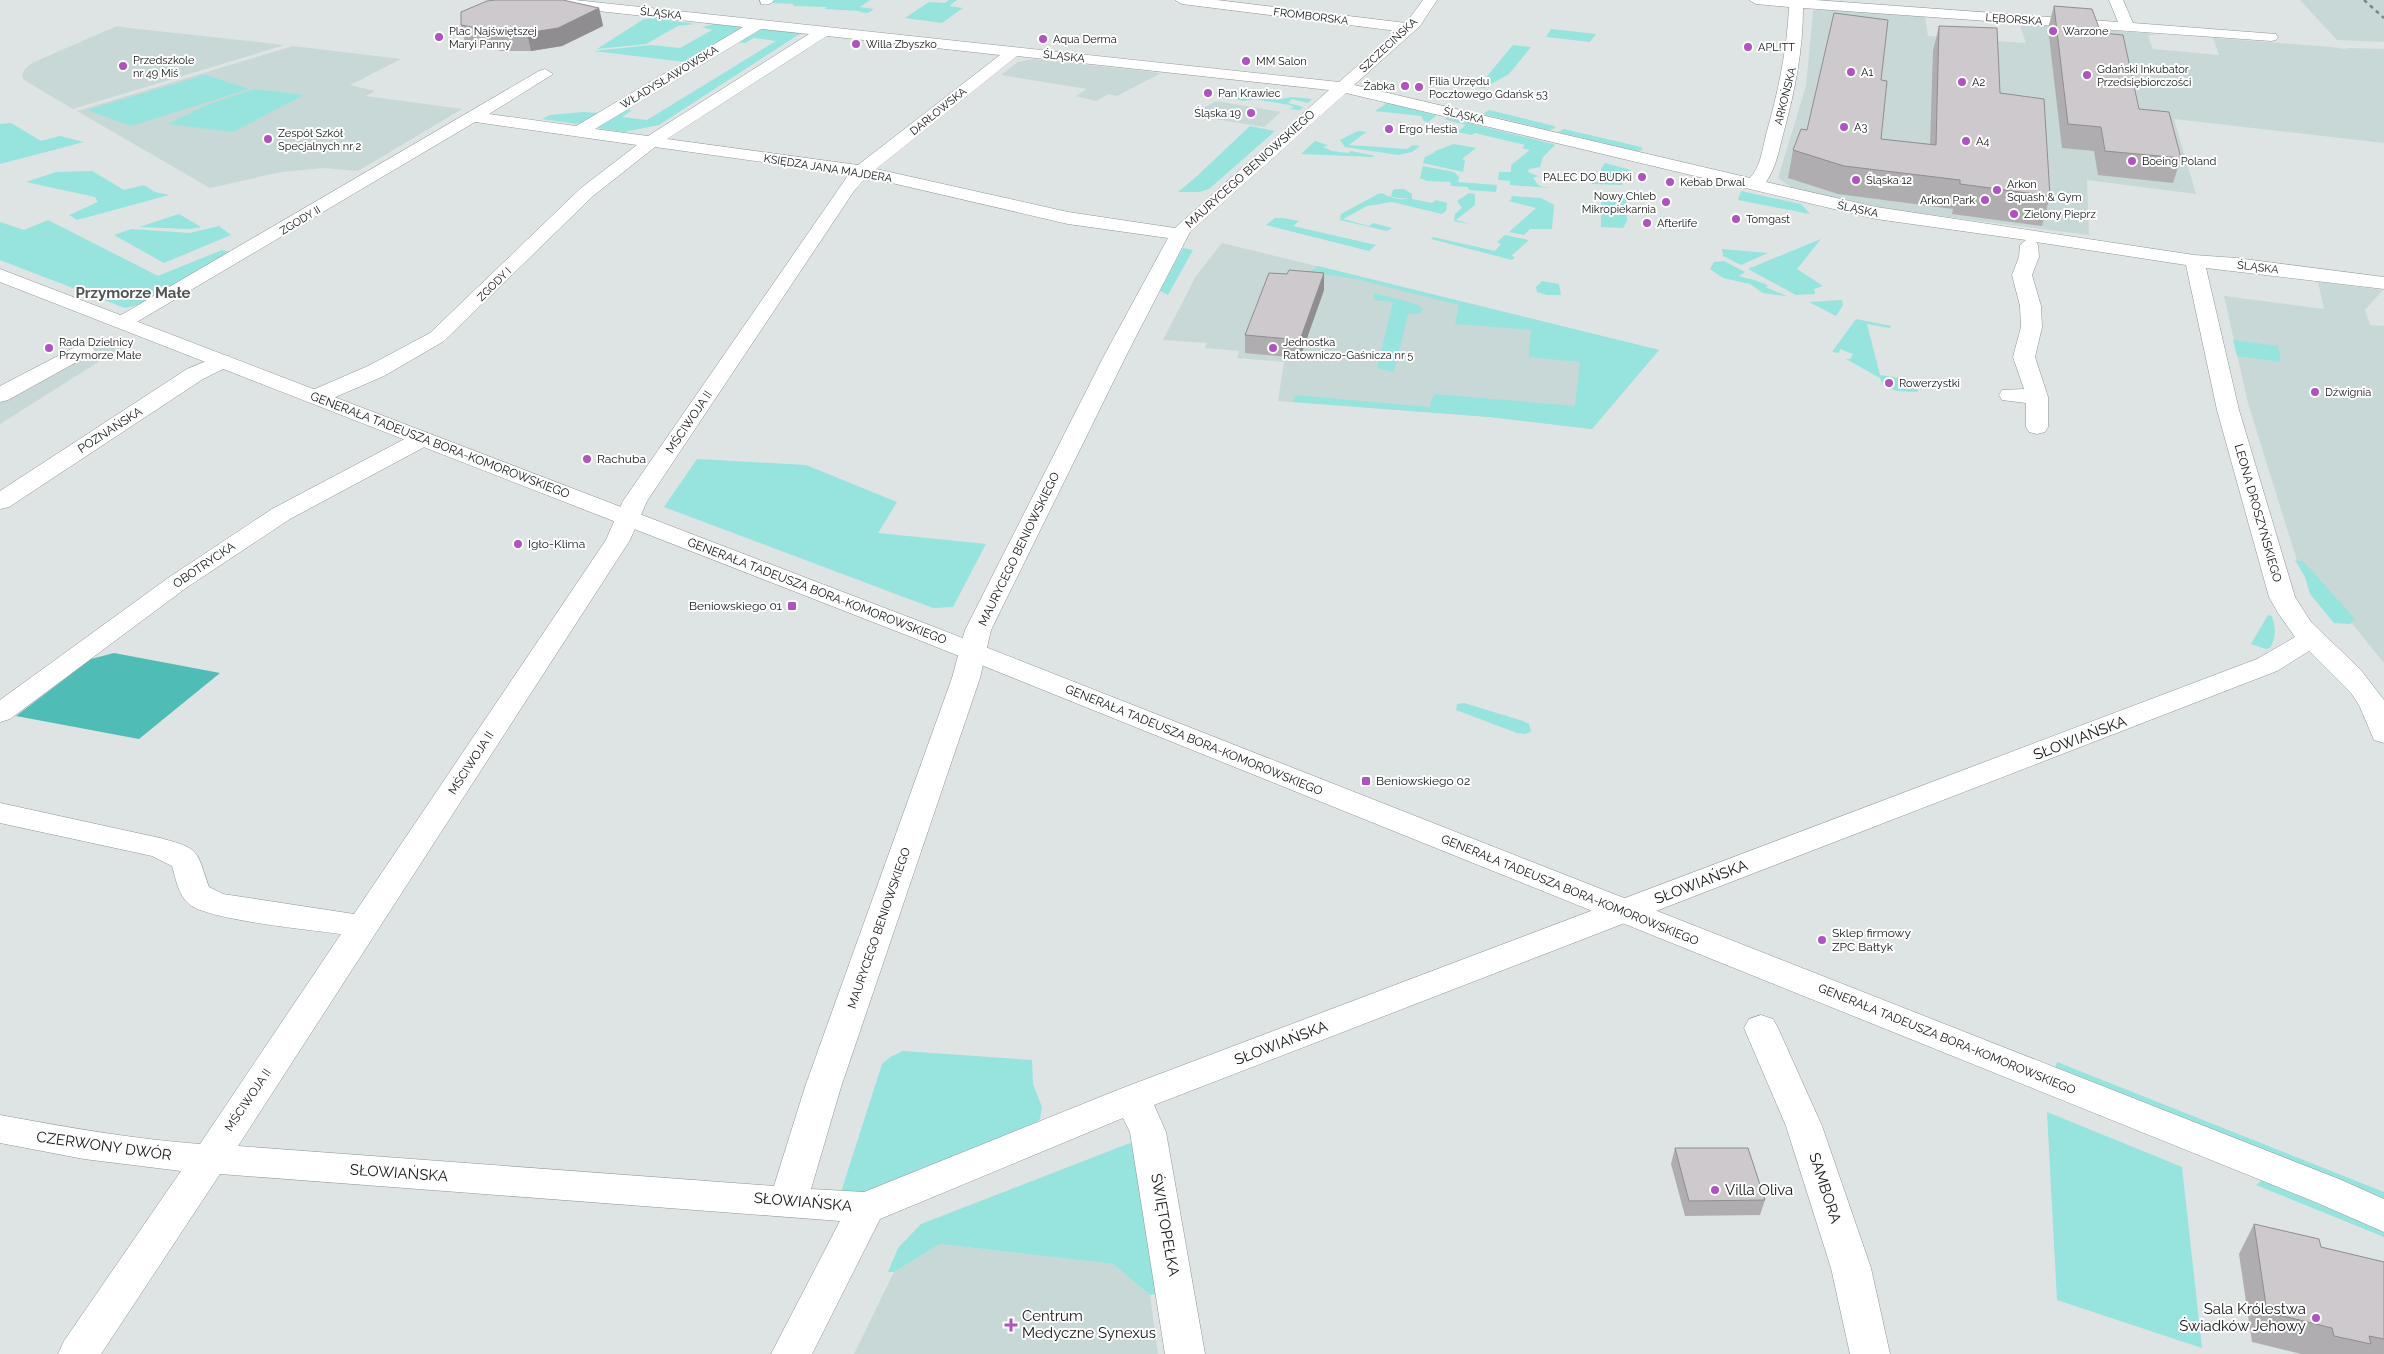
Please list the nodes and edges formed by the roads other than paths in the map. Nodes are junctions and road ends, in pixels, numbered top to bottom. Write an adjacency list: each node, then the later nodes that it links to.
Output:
1 (535, 0): 8 (street, ŚLĄSKA)
2 (666, 0): 8 (street)
3 (1182, 0): 11 (street, FROMBORSKA)
4 (1430, 0): 11 (street, SZCZECIŃSKA)
5 (1756, 0): 7 (street, LĘBORSKA)
6 (2116, 0): 10 (street)
7 (1796, 1): 10 (street, LĘBORSKA); 21 (street, ARKOŃSKA)
8 (647, 12): 9 (street, ŚLĄSKA)
9 (758, 24): 12 (street, ŚLĄSKA); 18 (street, WŁADYSŁAWOWSKA)
10 (2128, 27): 13 (street, LĘBORSKA)
11 (1410, 28): 16 (street, SZCZECIŃSKA)
12 (824, 31): 14 (street, ŚLĄSKA); 19 (street)
13 (2271, 37)
14 (1014, 51): 16 (street, ŚLĄSKA); 20 (street, DARŁOWSKA)
15 (545, 74): 17 (street)
16 (1342, 87): 21 (street, ŚLĄSKA); 22 (street, MAURYCEGO BENIOWSKIEGO)
17 (475, 117): 18 (street, KSIĘDZA JANA MAJDERA); 27 (street, ZGODY II)
18 (579, 131): 19 (street, KSIĘDZA JANA MAJDERA)
19 (652, 141): 20 (street, KSIĘDZA JANA MAJDERA); 32 (street, ZGODY I)
20 (862, 171): 22 (street, KSIĘDZA JANA MAJDERA); 37 (street, MŚCIWOJA II)
21 (1753, 185): 24 (street, ŚLĄSKA)
22 (1179, 234): 39 (street, MAURYCEGO BENIOWSKIEGO)
23 (2029, 245): 33 (street)
24 (2194, 261): 26 (street, ŚLĄSKA); 38 (street, LEONA DROSZYŃSKIEGO)
25 (0, 275): 27 (street, GENERAŁA TADEUSZA BORA-KOMOROWSKIEGO)
26 (2384, 283)
27 (123, 322): 29 (street, GENERAŁA TADEUSZA BORA-KOMOROWSKIEGO)
28 (84, 350): 30 (street)
29 (221, 361): 32 (street, GENERAŁA TADEUSZA BORA-KOMOROWSKIEGO); 36 (street, POZNAŃSKA)
30 (0, 395)
31 (2010, 395): 33 (street)
32 (316, 397): 35 (street, GENERAŁA TADEUSZA BORA-KOMOROWSKIEGO)
33 (2037, 397): 34 (street)
34 (2037, 427)
35 (422, 439): 37 (street, GENERAŁA TADEUSZA BORA-KOMOROWSKIEGO); 40 (street, OBOTRYCKA)
36 (0, 502)
37 (628, 517): 39 (street, GENERAŁA TADEUSZA BORA-KOMOROWSKIEGO); 44 (street, MŚCIWOJA II)
38 (2311, 640): 41 (street, LEONA DROSZYŃSKIEGO); 43 (street, SŁOWIAŃSKA)
39 (974, 652): 43 (street, GENERAŁA TADEUSZA BORA-KOMOROWSKIEGO); 49 (street, MAURYCEGO BENIOWSKIEGO)
40 (0, 713)
41 (2384, 734)
42 (0, 813): 44 (street)
43 (1624, 911): 46 (street, SŁOWIAŃSKA); 51 (street, GENERAŁA TADEUSZA BORA-KOMOROWSKIEGO)
44 (363, 926): 48 (street, MŚCIWOJA II)
45 (1761, 1028): 55 (street, SAMBORA)
46 (1133, 1099): 50 (street, SŁOWIAŃSKA); 54 (street, ŚWIĘTOPEŁKA)
47 (0, 1129): 48 (street, CZERWONY DWÓR)
48 (208, 1159): 49 (street, SŁOWIAŃSKA); 52 (street, MŚCIWOJA II)
49 (789, 1200): 50 (street, SŁOWIAŃSKA)
50 (866, 1208): 53 (street)
51 (2384, 1216)
52 (78, 1354)
53 (792, 1354)
54 (1185, 1354)
55 (1870, 1354)

